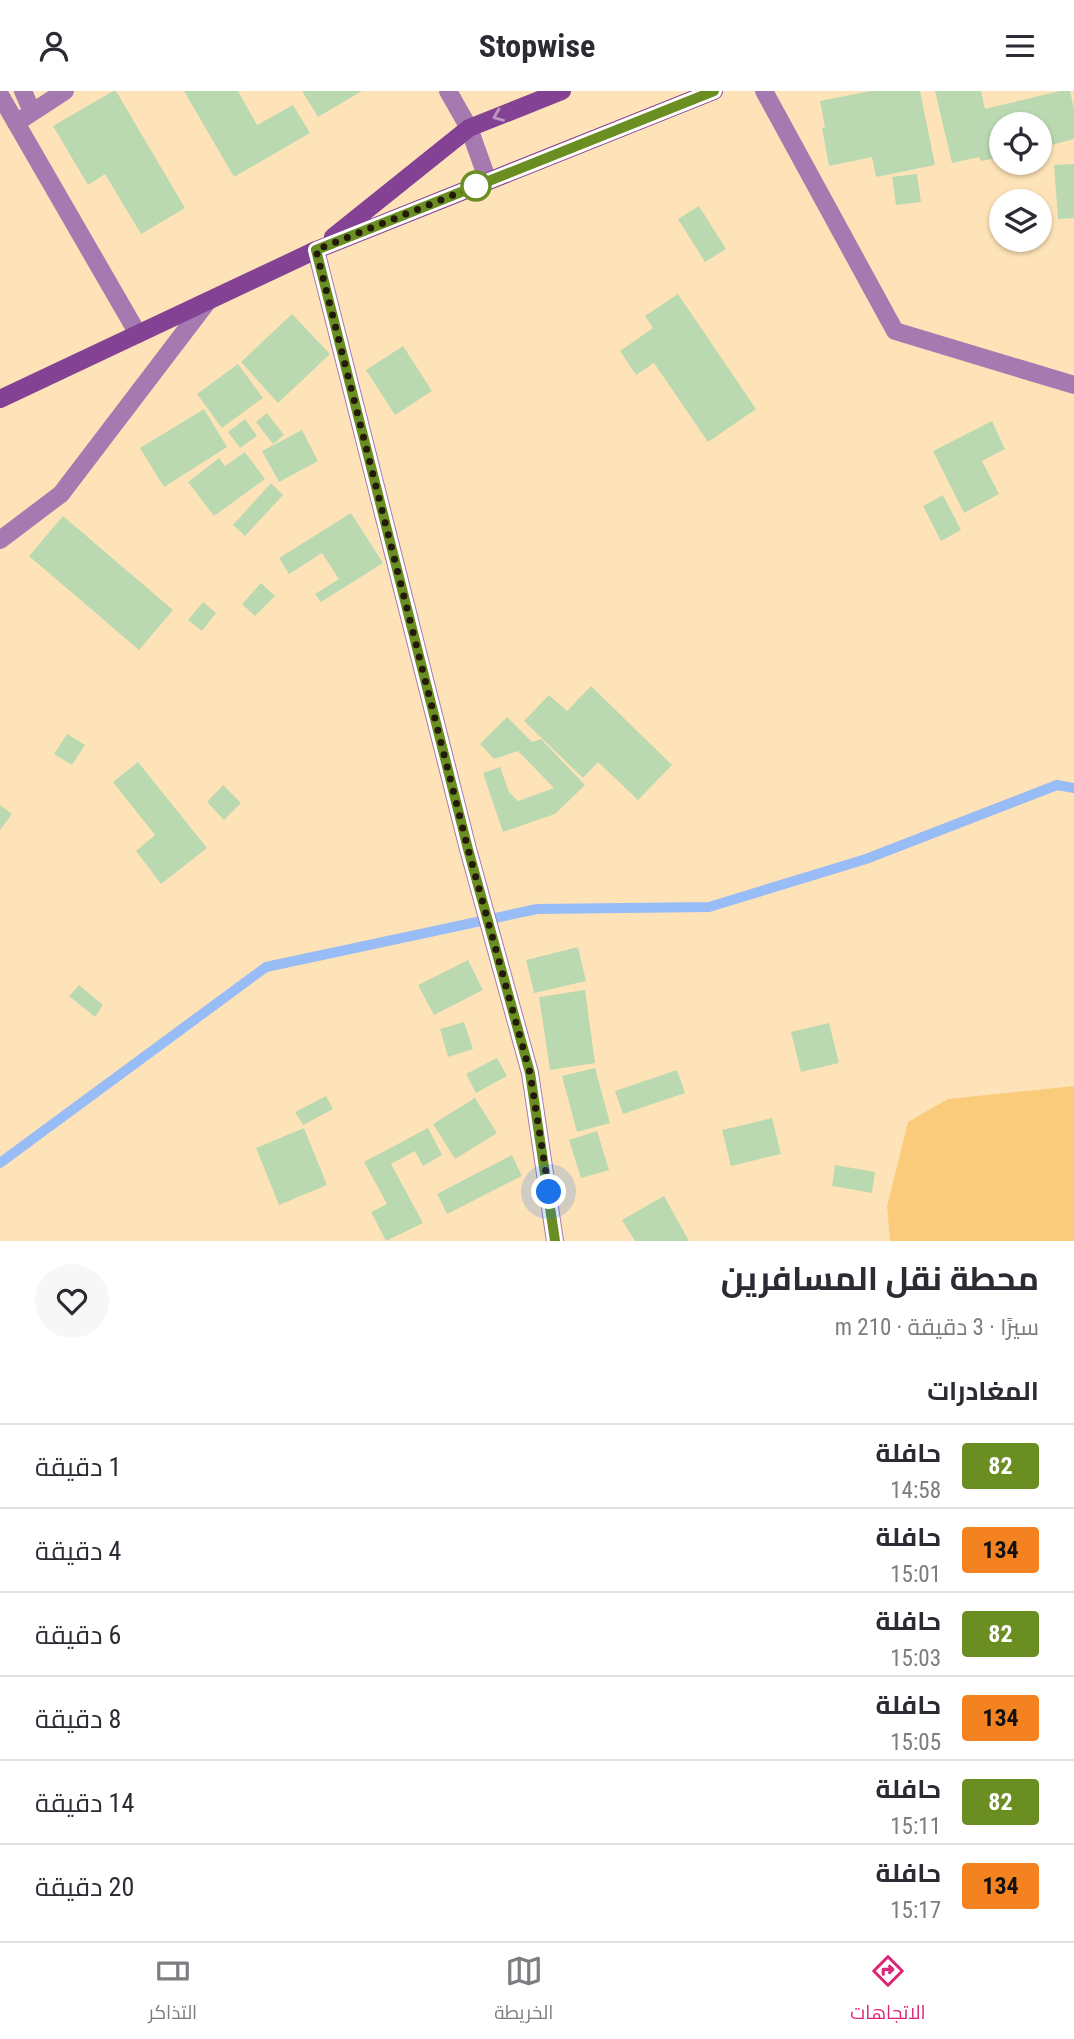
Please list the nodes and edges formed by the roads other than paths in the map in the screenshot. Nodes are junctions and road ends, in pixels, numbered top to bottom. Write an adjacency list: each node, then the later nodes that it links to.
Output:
1 (23, 91): 8 (street)
2 (65, 91): 8 (street)
3 (448, 91): 10 (street)
4 (562, 91): 10 (main road, one-way to 10)
5 (714, 91): 11 (main road)
6 (764, 91): 15 (street)
7 (0, 95): 9 (street)
8 (32, 112): 9 (street)
9 (16, 123): 14 (street)
10 (469, 128): 11 (street); 12 (main road)
11 (488, 181): 12 (main road)
12 (316, 250): 13 (main road); 18 (street)
13 (208, 301): 14 (main road); 17 (street)
14 (138, 334): 16 (main road)
15 (1074, 385)
16 (0, 399)
17 (0, 540)
18 (555, 1241)

